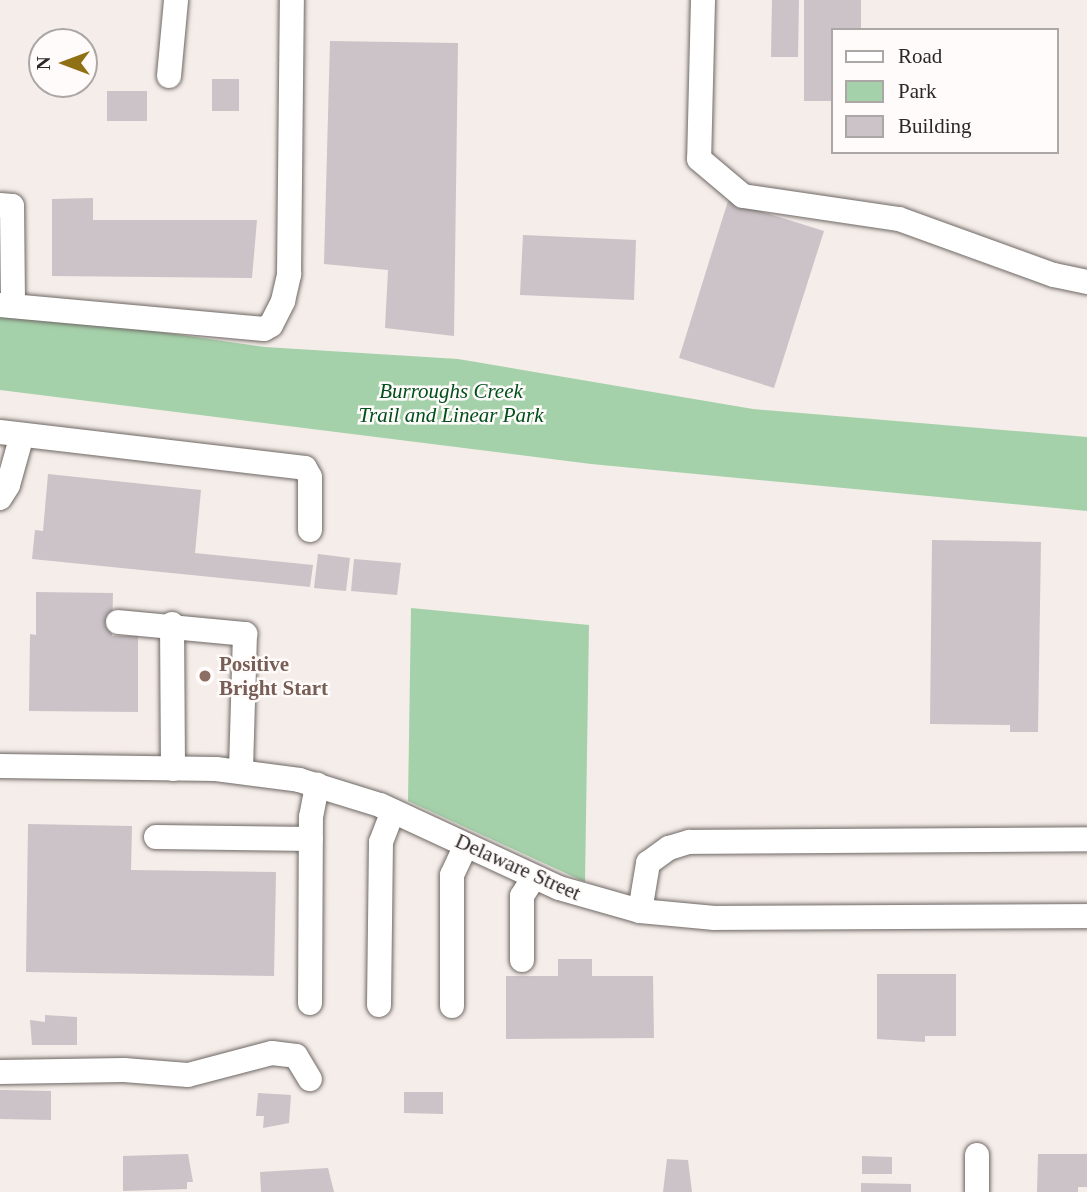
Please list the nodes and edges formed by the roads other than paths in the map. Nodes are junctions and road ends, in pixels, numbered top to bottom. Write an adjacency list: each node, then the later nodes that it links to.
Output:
1 (176, 0): 4 (street)
2 (292, 0): 7 (street)
3 (703, 0): 6 (street)
4 (169, 76)
5 (0, 205): 7 (street)
6 (1087, 282)
7 (6, 305)
8 (11, 433): 9 (street); 10 (street)
9 (0, 498)
10 (310, 530)
11 (118, 622): 12 (street)
12 (172, 624): 14 (street); 15 (street)
13 (0, 766): 14 (street, Delaware Street)
14 (173, 769): 15 (street, Delaware Street)
15 (241, 772): 16 (street, Delaware Street)
16 (317, 785): 17 (street, Delaware Street); 19 (street)
17 (393, 811): 21 (street, Delaware Street); 27 (street)
18 (156, 837): 19 (street)
19 (311, 839): 26 (street)
20 (1087, 839): 23 (street)
21 (466, 845): 22 (street, Delaware Street); 28 (street)
22 (534, 877): 23 (street, Delaware Street); 25 (street)
23 (640, 911): 24 (street, Delaware Street)
24 (1087, 916)
25 (522, 960)
26 (310, 1003)
27 (379, 1005)
28 (452, 1006)
29 (0, 1072): 30 (street)
30 (310, 1079)
31 (977, 1155): 32 (street)
32 (977, 1192)

